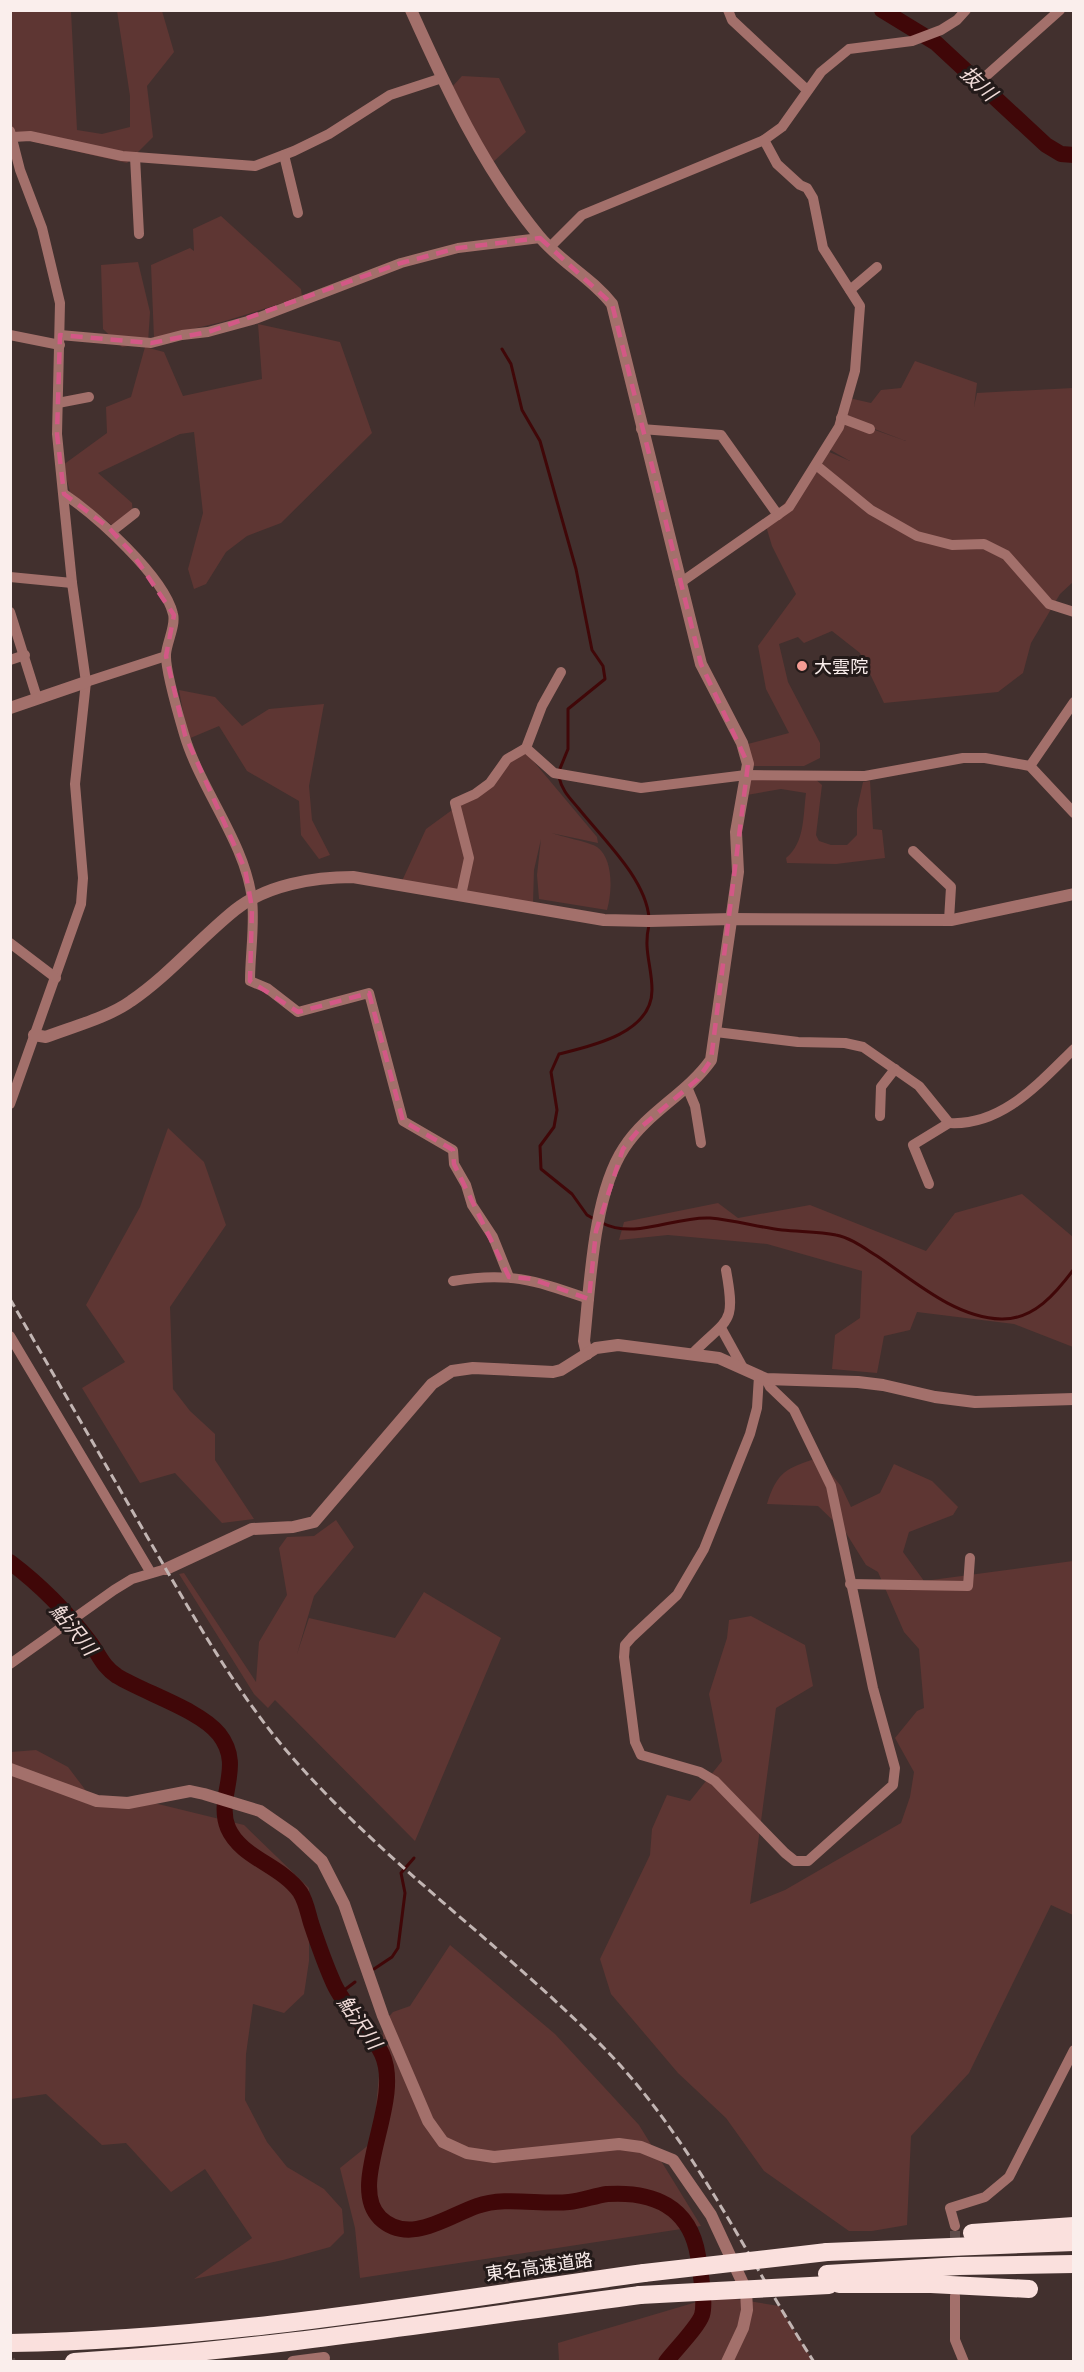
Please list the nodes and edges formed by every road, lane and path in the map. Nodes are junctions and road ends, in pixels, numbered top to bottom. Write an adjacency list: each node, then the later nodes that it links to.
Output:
1 (411, 10): 6 (street)
2 (728, 10): 7 (street)
3 (966, 10): 7 (street)
4 (1060, 10): 5 (street)
5 (986, 76)
6 (442, 78): 10 (street); 15 (street)
7 (807, 90): 9 (street)
8 (12, 134): 11 (street); 12 (street)
9 (764, 140): 16 (street); 18 (street)
10 (284, 155): 11 (street); 13 (street)
11 (135, 157): 14 (street)
12 (15, 174): 20 (street)
13 (298, 213)
14 (139, 234)
15 (540, 238): 16 (street); 20 (street)
16 (551, 246): 24 (street)
17 (877, 267): 18 (street)
18 (850, 290): 23 (street)
19 (10, 335): 20 (street)
20 (60, 340): 22 (street)
21 (89, 397): 22 (street)
22 (58, 403): 27 (street)
23 (841, 418): 25 (street); 26 (street)
24 (641, 429): 29 (street); 33 (street)
25 (870, 429)
26 (816, 465): 29 (street); 35 (street)
27 (63, 494): 30 (street); 32 (street)
28 (135, 513): 30 (street)
29 (778, 515): 33 (street)
30 (112, 531): 37 (street)
31 (10, 577): 32 (street)
32 (72, 583): 40 (street)
33 (680, 583): 46 (street)
34 (10, 612): 36 (street)
35 (1074, 612)
36 (25, 655): 38 (street); 41 (street)
37 (166, 656): 40 (street); 51 (street)
38 (10, 660)
39 (561, 672): 44 (street)
40 (86, 682): 41 (street); 55 (street)
41 (37, 698): 43 (street)
42 (1074, 702): 45 (street)
43 (10, 708)
44 (526, 748): 46 (street); 50 (street)
45 (1030, 766): 46 (street); 47 (street)
46 (746, 775): 52 (street)
47 (1074, 813)
48 (913, 851): 53 (street)
49 (1074, 894): 53 (street)
50 (461, 895): 51 (street); 52 (street)
51 (252, 899): 57 (street); 67 (street)
52 (732, 919): 53 (street); 56 (street)
53 (949, 920)
54 (10, 943): 55 (street)
55 (56, 978): 57 (street)
56 (716, 1032): 59 (street); 60 (street)
57 (34, 1035): 61 (street)
58 (1074, 1049): 63 (street)
59 (895, 1069): 62 (street); 63 (street)
60 (687, 1087): 64 (street); 69 (street)
61 (10, 1104)
62 (880, 1116)
63 (949, 1122): 65 (street)
64 (701, 1143)
65 (929, 1184)
66 (726, 1270): 70 (street)
67 (509, 1277): 68 (street); 69 (street)
68 (453, 1281)
69 (589, 1299): 73 (street)
70 (721, 1328): 72 (street); 74 (street)
71 (10, 1336): 79 (street)
72 (693, 1353): 73 (street); 74 (street)
73 (587, 1354): 78 (street)
74 (743, 1368): 75 (street)
75 (763, 1378): 76 (street); 80 (street); 80 (street)
76 (1074, 1399)
77 (970, 1558): 80 (street)
78 (166, 1569): 79 (street)
79 (151, 1573): 81 (street)
80 (850, 1584)
81 (10, 1664)
82 (10, 1769): 96 (street)
83 (1074, 2050): 84 (street)
84 (955, 2226)
85 (1074, 2226): 87 (highway)
86 (1074, 2242): 87 (highway, 東名高速道路)
87 (860, 2249): 92 (highway, 東名高速道路, bridge)
88 (1074, 2264): 89 (highway)
89 (828, 2279): 90 (highway); 94 (highway, bridge)
90 (1029, 2289)
91 (955, 2296): 97 (street)
92 (10, 2343)
93 (324, 2358): 95 (street)
94 (74, 2361)
95 (293, 2361)
96 (727, 2361)
97 (964, 2361)

